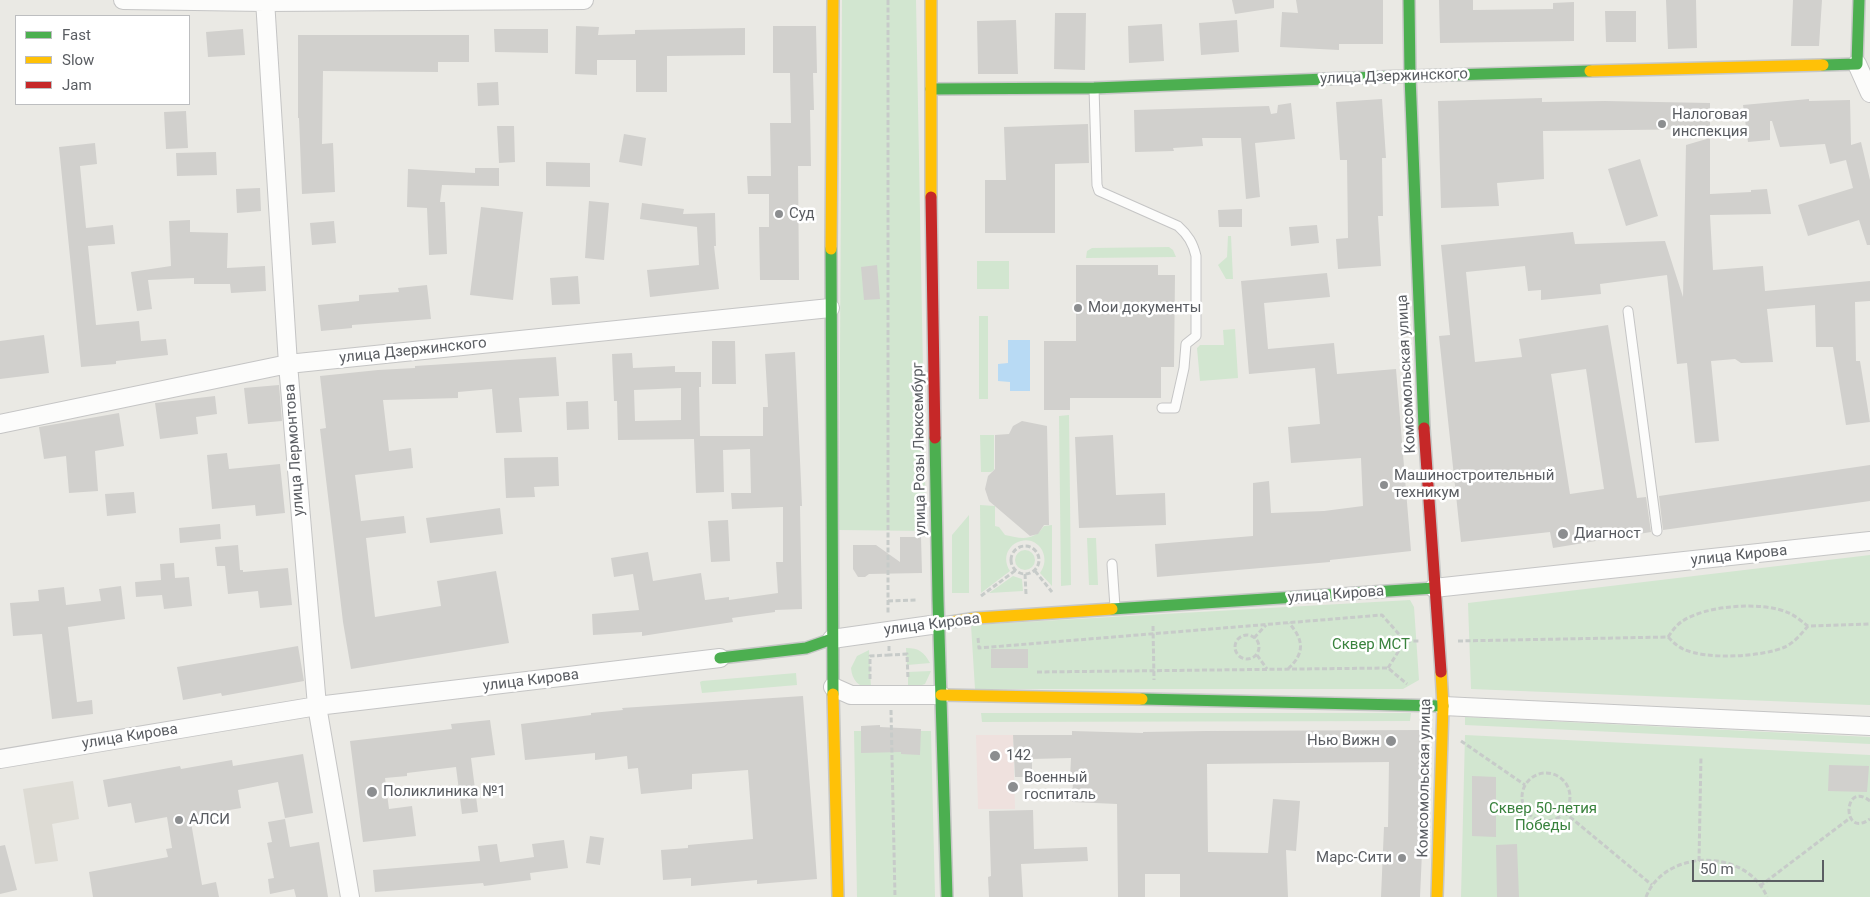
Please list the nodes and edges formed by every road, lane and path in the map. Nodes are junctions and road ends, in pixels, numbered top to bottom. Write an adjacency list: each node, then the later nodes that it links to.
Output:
1 (123, 0): 8 (street)
2 (584, 0): 8 (street)
3 (833, 0): 14 (main road)
4 (888, 0): 29 (path)
5 (931, 0): 12 (main road, улица Розы Люксембург)
6 (1409, 0): 10 (main road, Комсомольская улица)
7 (1859, 0): 9 (main road)
8 (265, 1): 16 (street, улица Лермонтова)
9 (1857, 64): 10 (main road, улица Дзержинского); 13 (street)
10 (1410, 76): 11 (main road, улица Дзержинского); 25 (main road, Комсомольская улица)
11 (1094, 88): 12 (main road, улица Дзержинского); 17 (lane)
12 (931, 89): 34 (main road, улица Розы Люксембург)
13 (1870, 93)
14 (830, 308): 16 (street, улица Дзержинского); 42 (main road)
15 (1628, 311): 19 (lane)
16 (288, 364): 18 (street, улица Дзержинского); 59 (street, улица Лермонтова)
17 (1162, 408)
18 (0, 424)
19 (1657, 531)
20 (1870, 542): 25 (street, улица Кирова)
21 (1112, 564): 30 (lane)
22 (1016, 570): 23 (path); 24 (path); 31 (path)
23 (1035, 571): 24 (path); 26 (path)
24 (1025, 574): 27 (path)
25 (1434, 588): 30 (main road, улица Кирова); 44 (main road, Комсомольская улица)
26 (1054, 594)
27 (1026, 596)
28 (922, 600): 29 (path)
29 (888, 601): 38 (path)
30 (1115, 609): 31 (main road, улица Кирова)
31 (978, 618): 34 (main road, улица Кирова); 39 (path)
32 (1152, 623): 39 (path)
33 (1288, 623): 36 (path); 43 (path); 50 (path)
34 (938, 624): 38 (street, улица Кирова); 58 (main road, улица Розы Люксембург)
35 (1870, 624): 37 (path)
36 (1266, 625): 39 (path); 41 (path)
37 (1808, 626): 40 (path); 40 (path)
38 (888, 630): 42 (street, улица Кирова); 46 (path)
39 (1153, 634): 51 (path)
40 (1668, 636): 44 (path)
41 (1254, 638): 45 (path); 45 (path)
42 (832, 639): 47 (main road, улица Кирова); 56 (main road)
43 (1405, 641): 44 (path); 48 (path)
44 (1439, 641): 60 (main road, Комсомольская улица)
45 (1257, 654): 49 (path)
46 (889, 655): 53 (path); 57 (path)
47 (720, 658): 59 (street, улица Кирова)
48 (1388, 668): 50 (path); 55 (path)
49 (1267, 669): 50 (path); 51 (path)
50 (1288, 669)
51 (1154, 671): 52 (path); 54 (path)
52 (1036, 672)
53 (870, 683)
54 (1154, 684)
55 (1408, 685)
56 (833, 686): 57 (street); 72 (main road)
57 (890, 695): 58 (street); 73 (path)
58 (941, 695): 60 (main road); 74 (main road, улица Розы Люксембург)
59 (317, 706): 63 (street, улица Кирова); 71 (street, улица Лермонтова)
60 (1443, 706): 61 (street); 75 (main road, Комсомольская улица)
61 (1870, 726)
62 (1701, 756): 68 (path)
63 (0, 758)
64 (1870, 801): 66 (path)
65 (1564, 812): 65 (path); 69 (path)
66 (1850, 818): 67 (path); 70 (path)
67 (1870, 820)
68 (1699, 860): 69 (path); 70 (path)
69 (1652, 886): 76 (path)
70 (1760, 886): 77 (path)
71 (350, 897)
72 (838, 897)
73 (895, 897)
74 (947, 897)
75 (1437, 897)
76 (1646, 897)
77 (1767, 897)

